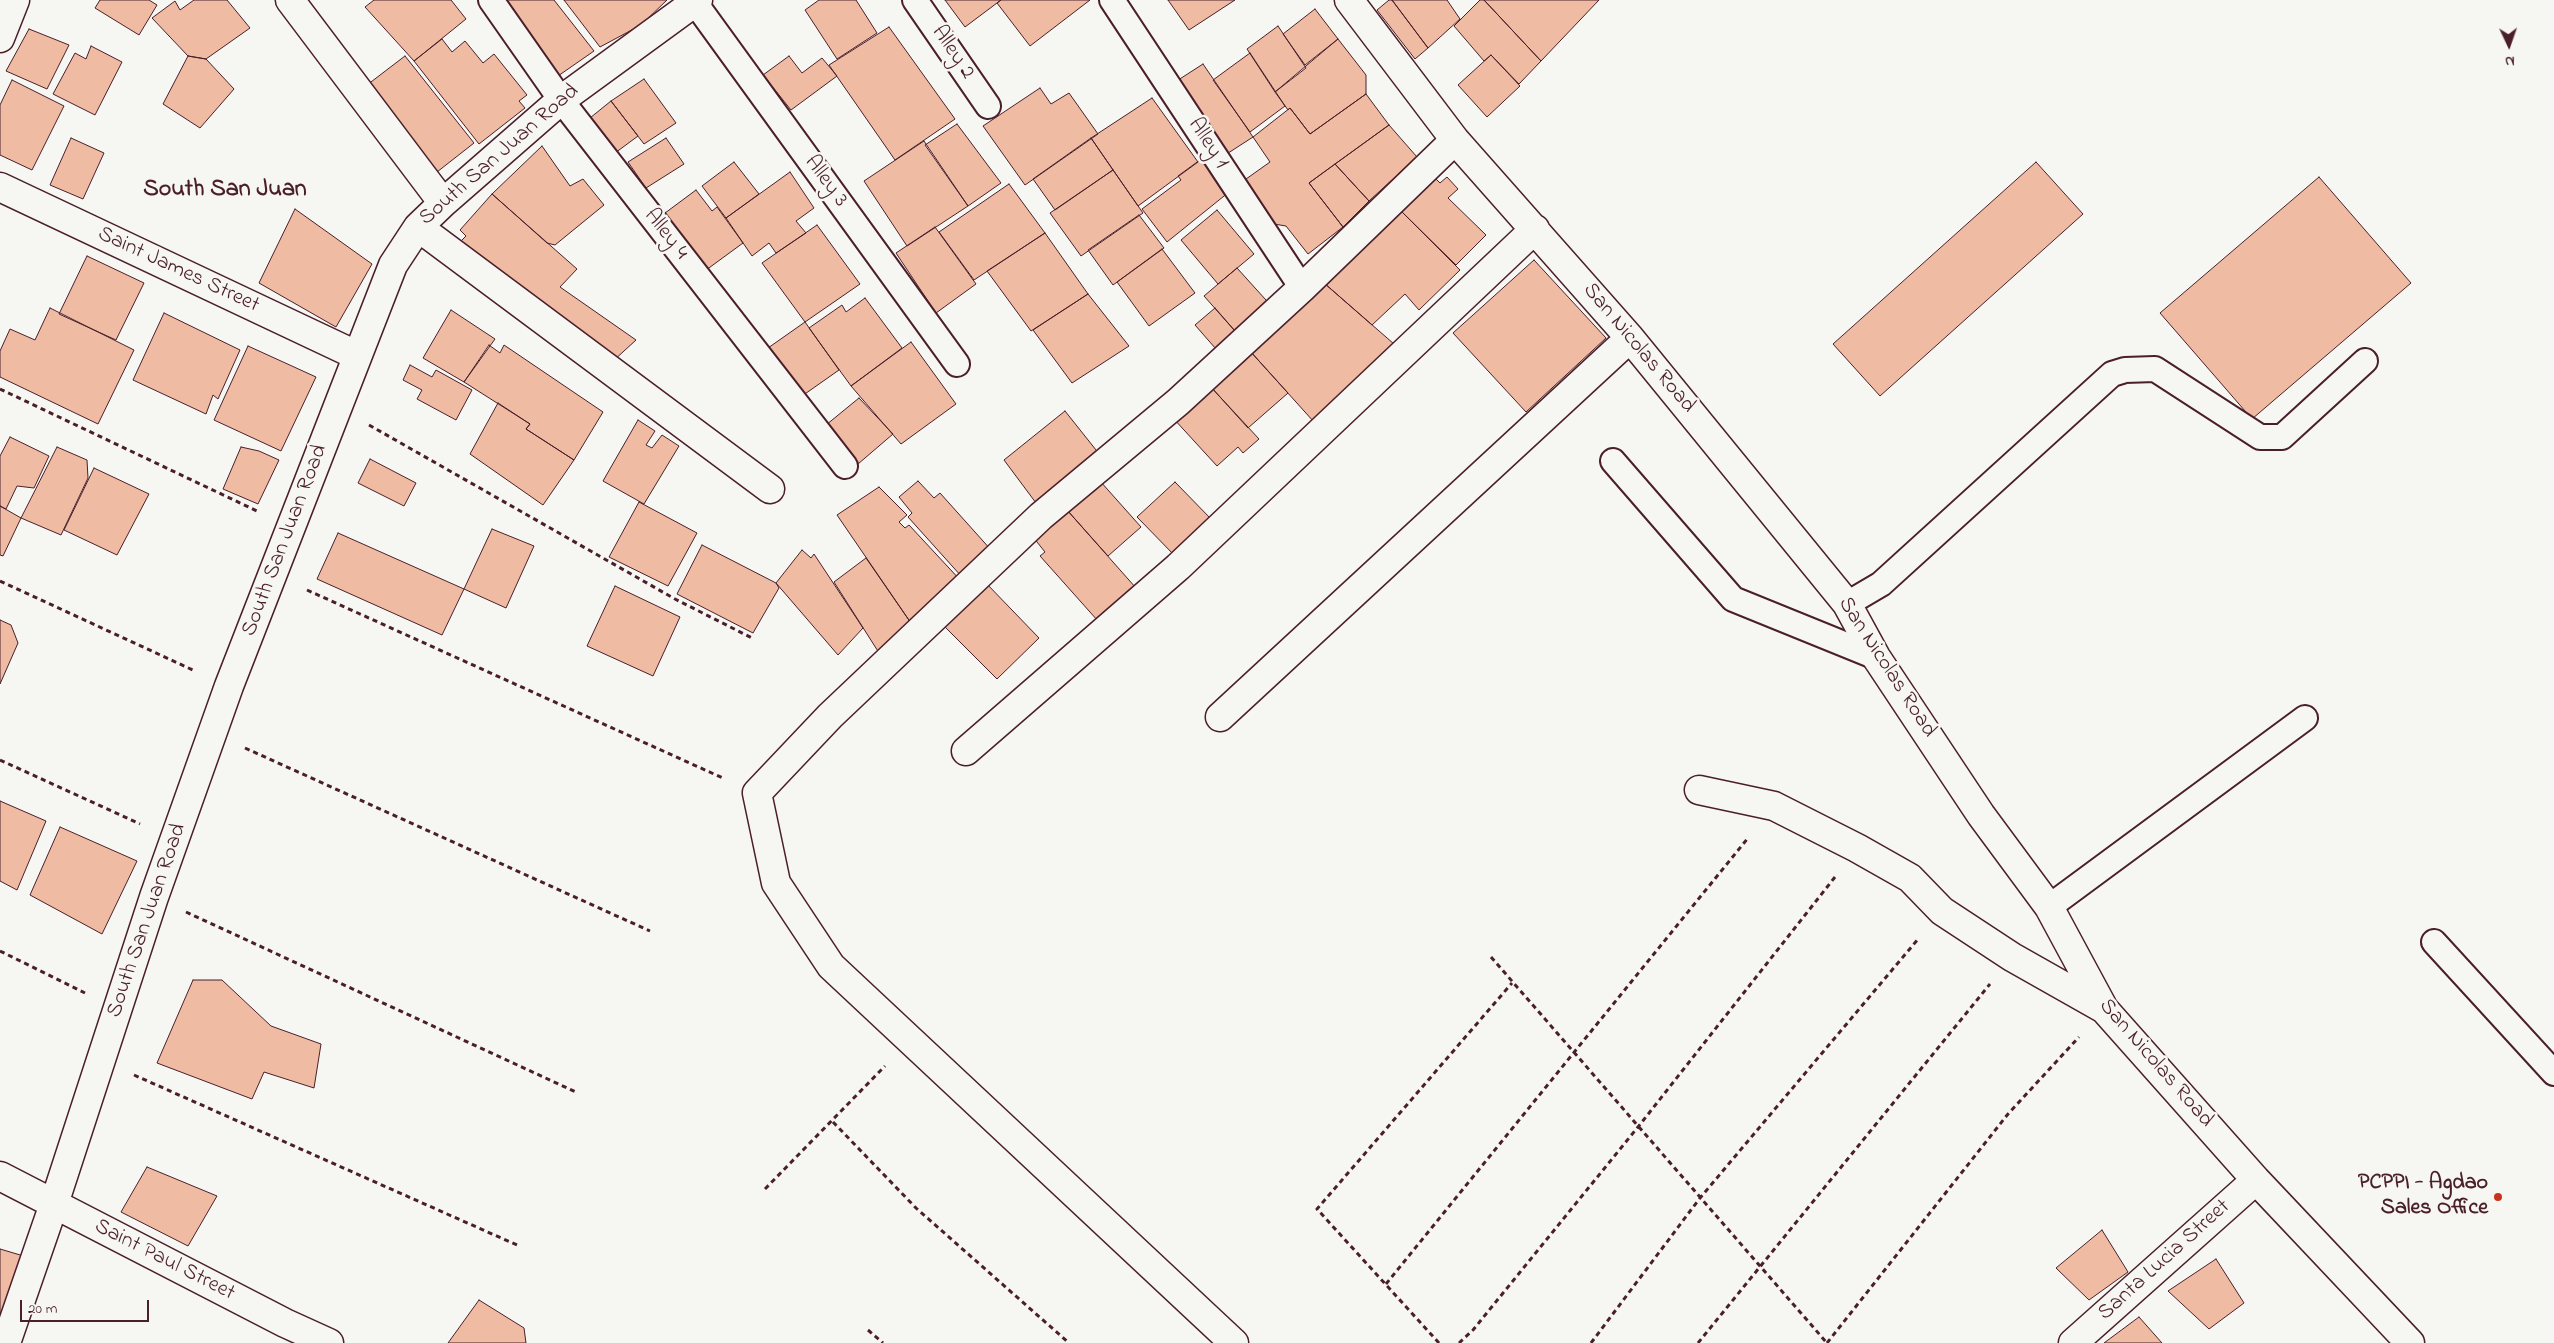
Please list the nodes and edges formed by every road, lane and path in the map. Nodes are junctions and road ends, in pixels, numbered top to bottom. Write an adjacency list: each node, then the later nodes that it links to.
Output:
1 (290, 0): 11 (street)
2 (491, 0): 7 (lane, Alley 4)
3 (916, 0): 8 (lane, Alley 2)
4 (1112, 0): 14 (lane, Alley 1)
5 (1349, 0): 9 (street, San Nicolas Road)
6 (695, 1): 7 (street, South San Juan Road); 18 (lane, Alley 3)
7 (560, 100): 11 (street, South San Juan Road); 22 (lane, Alley 4)
8 (988, 106)
9 (1455, 140): 13 (street, San Nicolas Road); 14 (street)
10 (0, 187): 16 (street, Saint James Street)
11 (443, 203): 12 (street, South San Juan Road)
12 (418, 227): 16 (street, South San Juan Road); 23 (street)
13 (1535, 229): 15 (street, San Nicolas Road); 34 (street)
14 (1302, 288): 37 (street)
15 (1630, 338): 27 (street, San Nicolas Road); 31 (street)
16 (356, 355): 20 (street, South San Juan Road)
17 (2365, 361): 27 (lane)
18 (957, 364)
19 (0, 389): 24 (path)
20 (338, 407): 24 (street, South San Juan Road); 28 (path)
21 (1613, 461): 29 (lane)
22 (845, 466)
23 (770, 489)
24 (290, 526): 25 (street, South San Juan Road)
25 (272, 575): 30 (street, South San Juan Road); 37 (path)
26 (0, 581): 30 (path)
27 (1847, 604): 29 (street, San Nicolas Road)
28 (752, 638)
29 (1876, 656): 42 (street, San Nicolas Road)
30 (229, 686): 33 (street, South San Juan Road)
31 (1220, 717)
32 (2305, 718): 42 (lane)
33 (213, 733): 39 (street, South San Juan Road); 44 (path)
34 (966, 751)
35 (0, 760): 39 (path)
36 (1699, 790): 38 (street)
37 (757, 793): 52 (street)
38 (1774, 806): 40 (street); 53 (path)
39 (174, 840): 41 (street, South San Juan Road)
40 (1857, 848): 43 (street); 58 (path)
41 (154, 897): 50 (street, South San Juan Road); 56 (path)
42 (2049, 907): 51 (street, San Nicolas Road)
43 (1942, 911): 48 (street); 62 (path)
44 (650, 931)
45 (2434, 942): 55 (lane)
46 (0, 951): 50 (path)
47 (1491, 957): 49 (path)
48 (2012, 957): 51 (street); 65 (path)
49 (1512, 982): 53 (path); 66 (path)
50 (118, 1008): 54 (street, South San Juan Road)
51 (2104, 1009): 60 (street, San Nicolas Road); 77 (path)
52 (911, 1038): 57 (path); 72 (street)
53 (1574, 1053): 58 (path); 66 (path)
54 (102, 1061): 63 (street, South San Juan Road); 64 (path)
55 (2554, 1073)
56 (578, 1093)
57 (833, 1122): 61 (path); 71 (path)
58 (1638, 1127): 62 (path); 74 (path)
59 (0, 1176): 63 (street, Saint Paul Street)
60 (2256, 1180): 78 (street, Santa Lucia Street); 79 (street, San Nicolas Road)
61 (765, 1189)
62 (1700, 1198): 65 (path); 75 (path)
63 (54, 1204): 68 (street, South San Juan Road); 69 (street, Saint Paul Street)
64 (517, 1245)
65 (1761, 1267): 76 (path); 77 (path)
66 (1386, 1284): 73 (path)
67 (868, 1330): 70 (path)
68 (6, 1343)
69 (329, 1343)
70 (883, 1343)
71 (1069, 1343)
72 (1234, 1343)
73 (1439, 1343)
74 (1459, 1343)
75 (1591, 1343)
76 (1698, 1343)
77 (1827, 1343)
78 (2073, 1343)
79 (2410, 1343)

